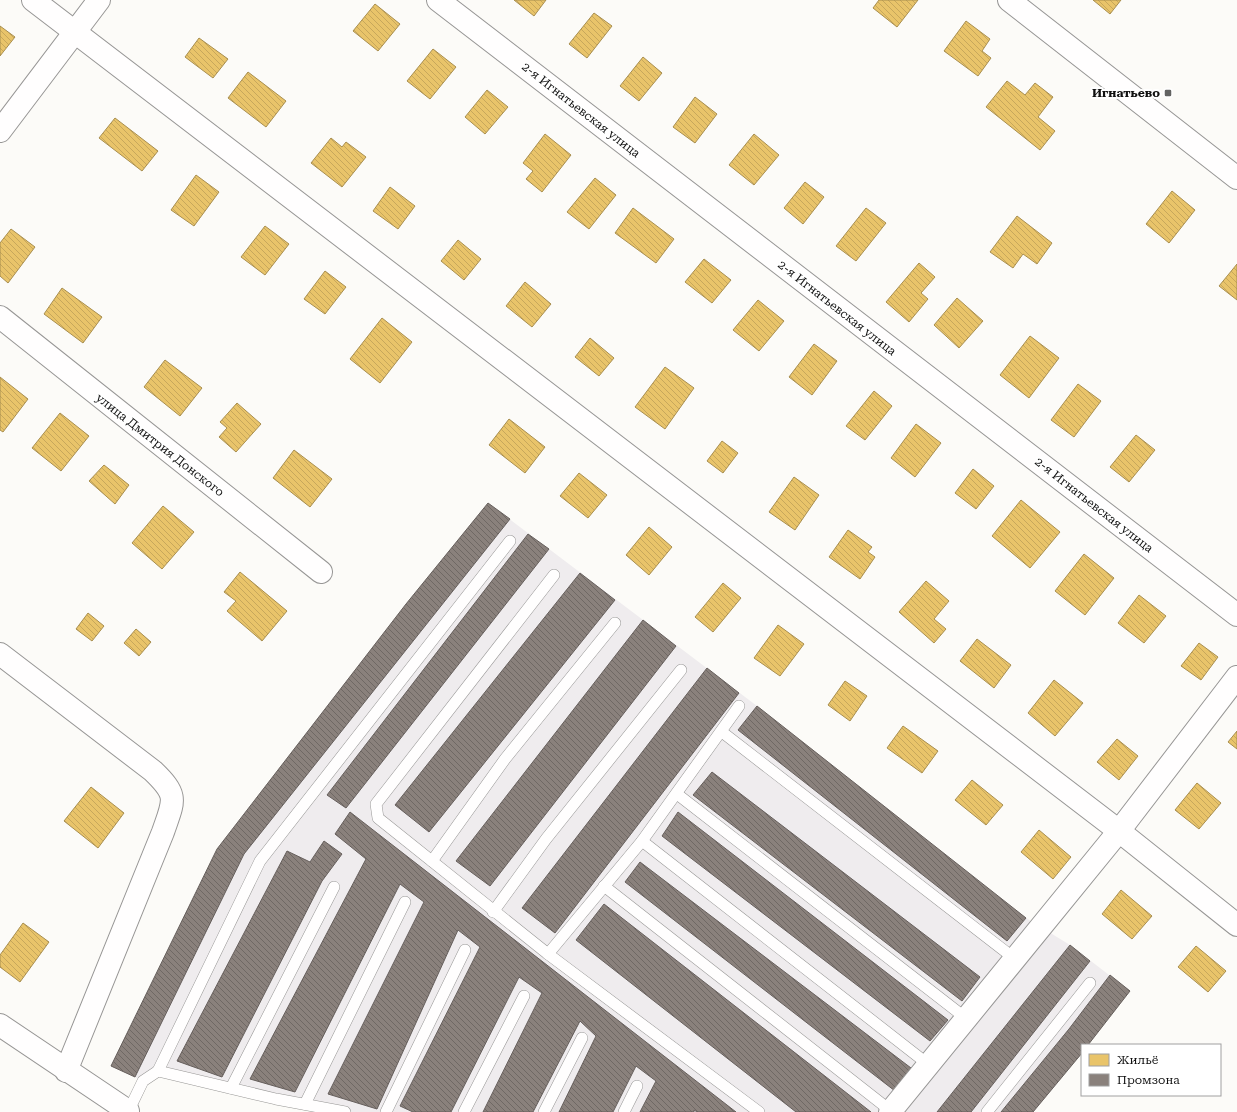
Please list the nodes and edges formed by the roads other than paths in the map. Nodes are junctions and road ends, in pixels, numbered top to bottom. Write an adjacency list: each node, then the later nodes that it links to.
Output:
1 (33, 0): 5 (street)
2 (99, 0): 5 (street)
3 (438, 0): 12 (street, 2-я Игнатьевская улица)
4 (1010, 0): 7 (street)
5 (75, 32): 6 (street); 20 (street)
6 (0, 131)
7 (1237, 178)
8 (0, 317): 10 (street, улица Дмитрия Донского)
9 (510, 541): 38 (lane)
10 (321, 572)
11 (554, 575): 22 (lane)
12 (1237, 615)
13 (615, 622): 22 (lane)
14 (0, 654): 37 (street)
15 (681, 670): 26 (lane)
16 (1237, 677): 20 (street)
17 (739, 706): 18 (lane)
18 (722, 732): 19 (lane); 30 (lane)
19 (677, 794): 21 (lane); 33 (lane)
20 (1119, 831): 27 (street); 30 (street)
21 (642, 840): 23 (lane); 36 (lane)
22 (432, 861): 26 (lane)
23 (604, 886): 29 (lane); 42 (lane)
24 (334, 887): 40 (lane)
25 (405, 902): 41 (lane)
26 (493, 912): 29 (lane)
27 (1237, 925)
28 (465, 950): 45 (lane)
29 (548, 954): 49 (lane)
30 (1015, 959): 33 (street)
31 (1090, 983): 50 (lane)
32 (524, 996): 46 (lane)
33 (966, 1019): 36 (street)
34 (0, 1026): 37 (street)
35 (582, 1038): 47 (lane)
36 (929, 1065): 42 (street)
37 (66, 1071): 43 (street)
38 (158, 1071): 40 (lane); 43 (lane)
39 (637, 1086): 48 (lane)
40 (231, 1088): 41 (lane)
41 (305, 1104): 44 (lane)
42 (891, 1111)
43 (128, 1112)
44 (344, 1112)
45 (386, 1112)
46 (464, 1112)
47 (544, 1112)
48 (624, 1112)
49 (760, 1112)
50 (986, 1112)

